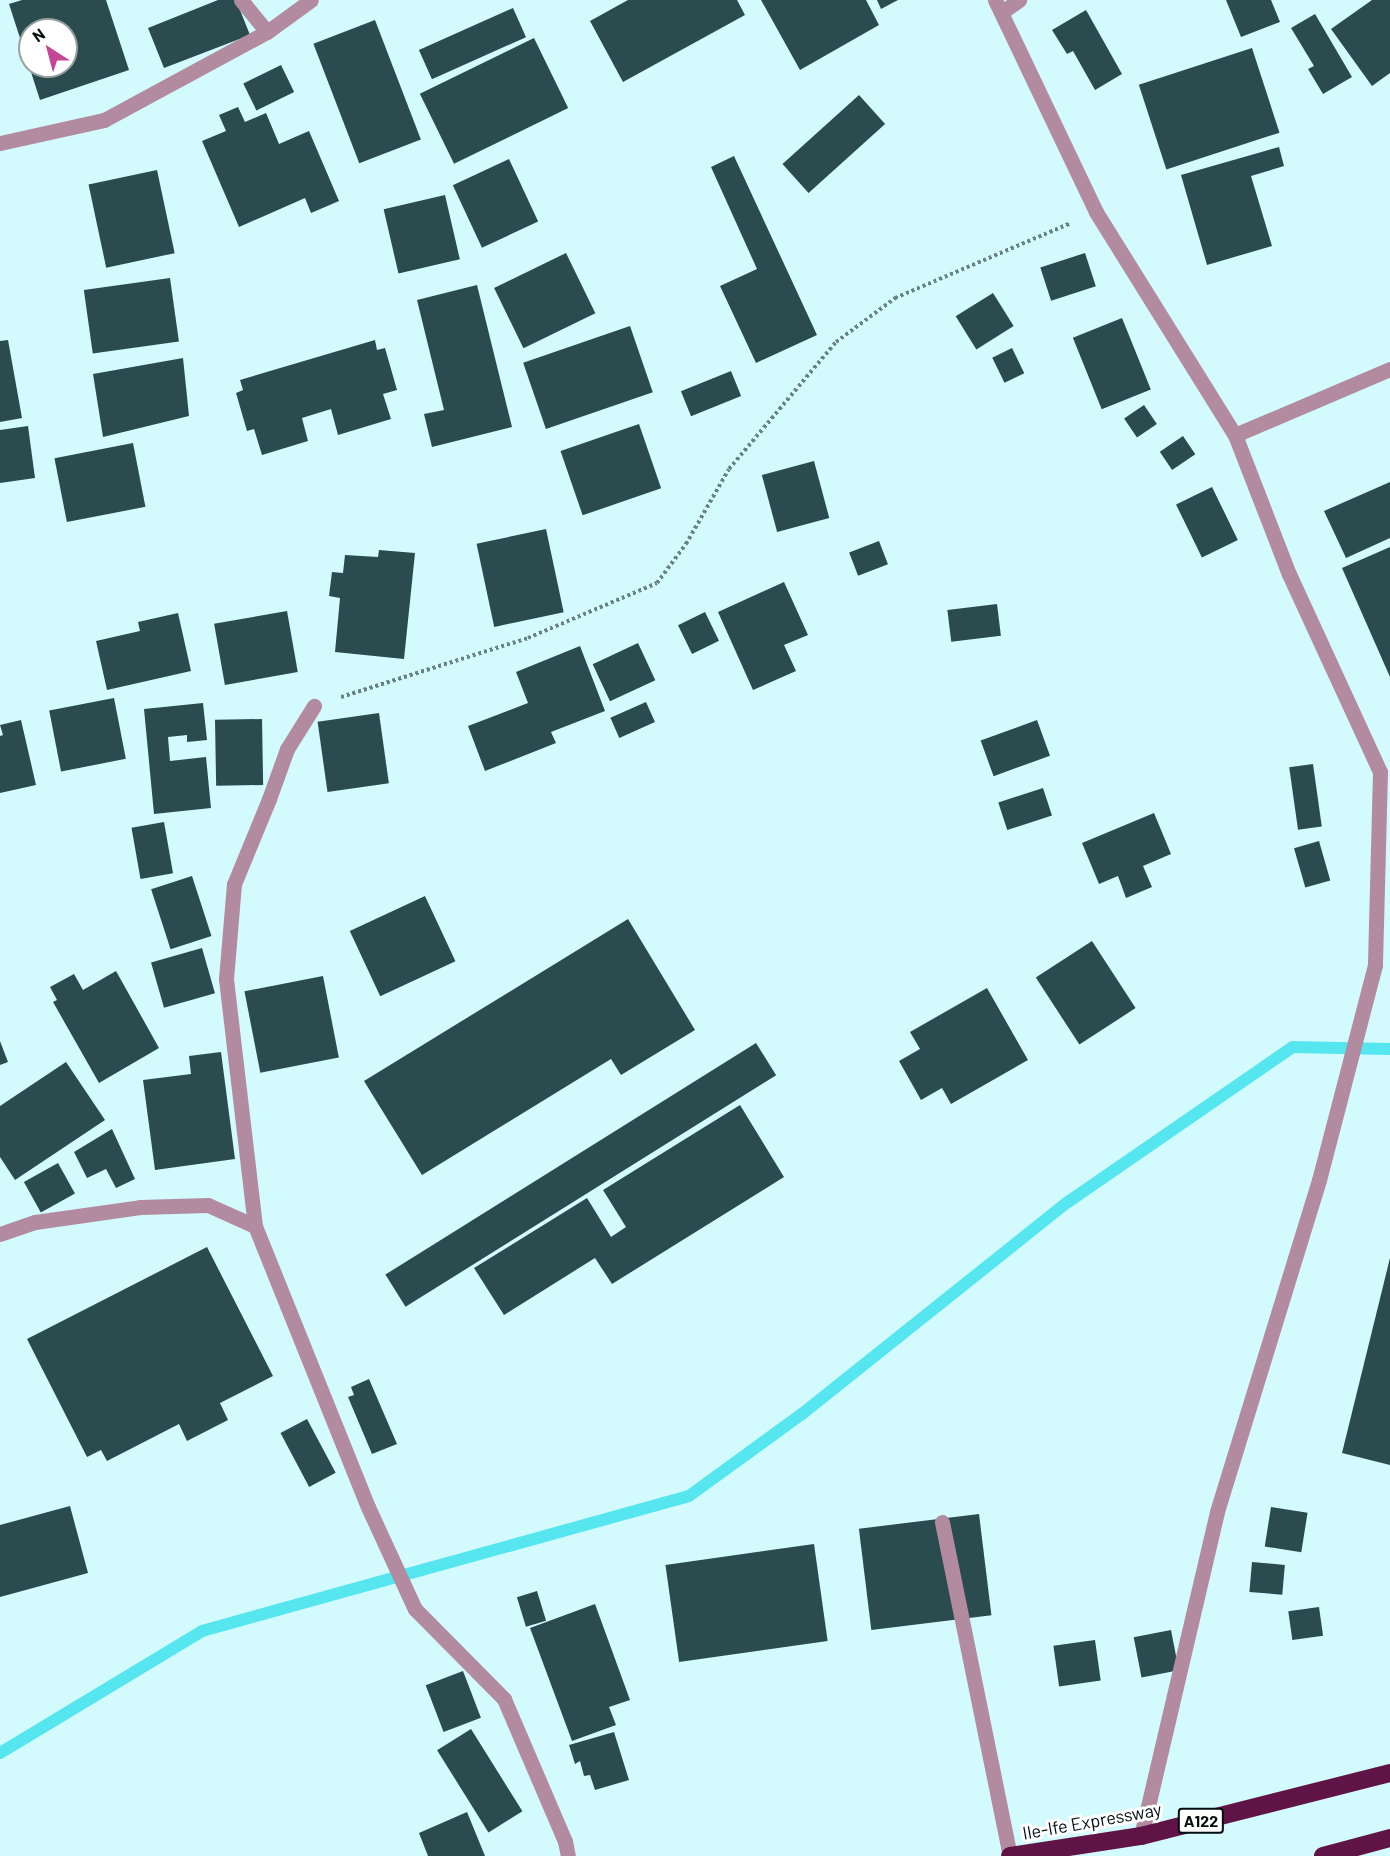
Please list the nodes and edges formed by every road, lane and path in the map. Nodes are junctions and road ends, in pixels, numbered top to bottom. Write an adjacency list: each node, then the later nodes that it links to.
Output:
1 (241, 0): 5 (street)
2 (311, 0): 5 (street)
3 (1019, 0): 4 (street)
4 (999, 6): 7 (street)
5 (267, 32): 6 (street)
6 (0, 143)
7 (1096, 212): 9 (street); 10 (path)
8 (1390, 369): 9 (street)
9 (1235, 435): 15 (street)
10 (314, 706): 11 (street)
11 (255, 1226): 12 (street); 17 (street)
12 (0, 1234)
13 (942, 1522): 18 (street)
14 (1390, 1773): 15 (highway, Ile-Ife Expressway / A122)
15 (1141, 1836): 18 (highway, Ile-Ife Expressway / A122)
16 (1390, 1838): 19 (highway)
17 (568, 1856)
18 (1010, 1856)
19 (1323, 1856)

